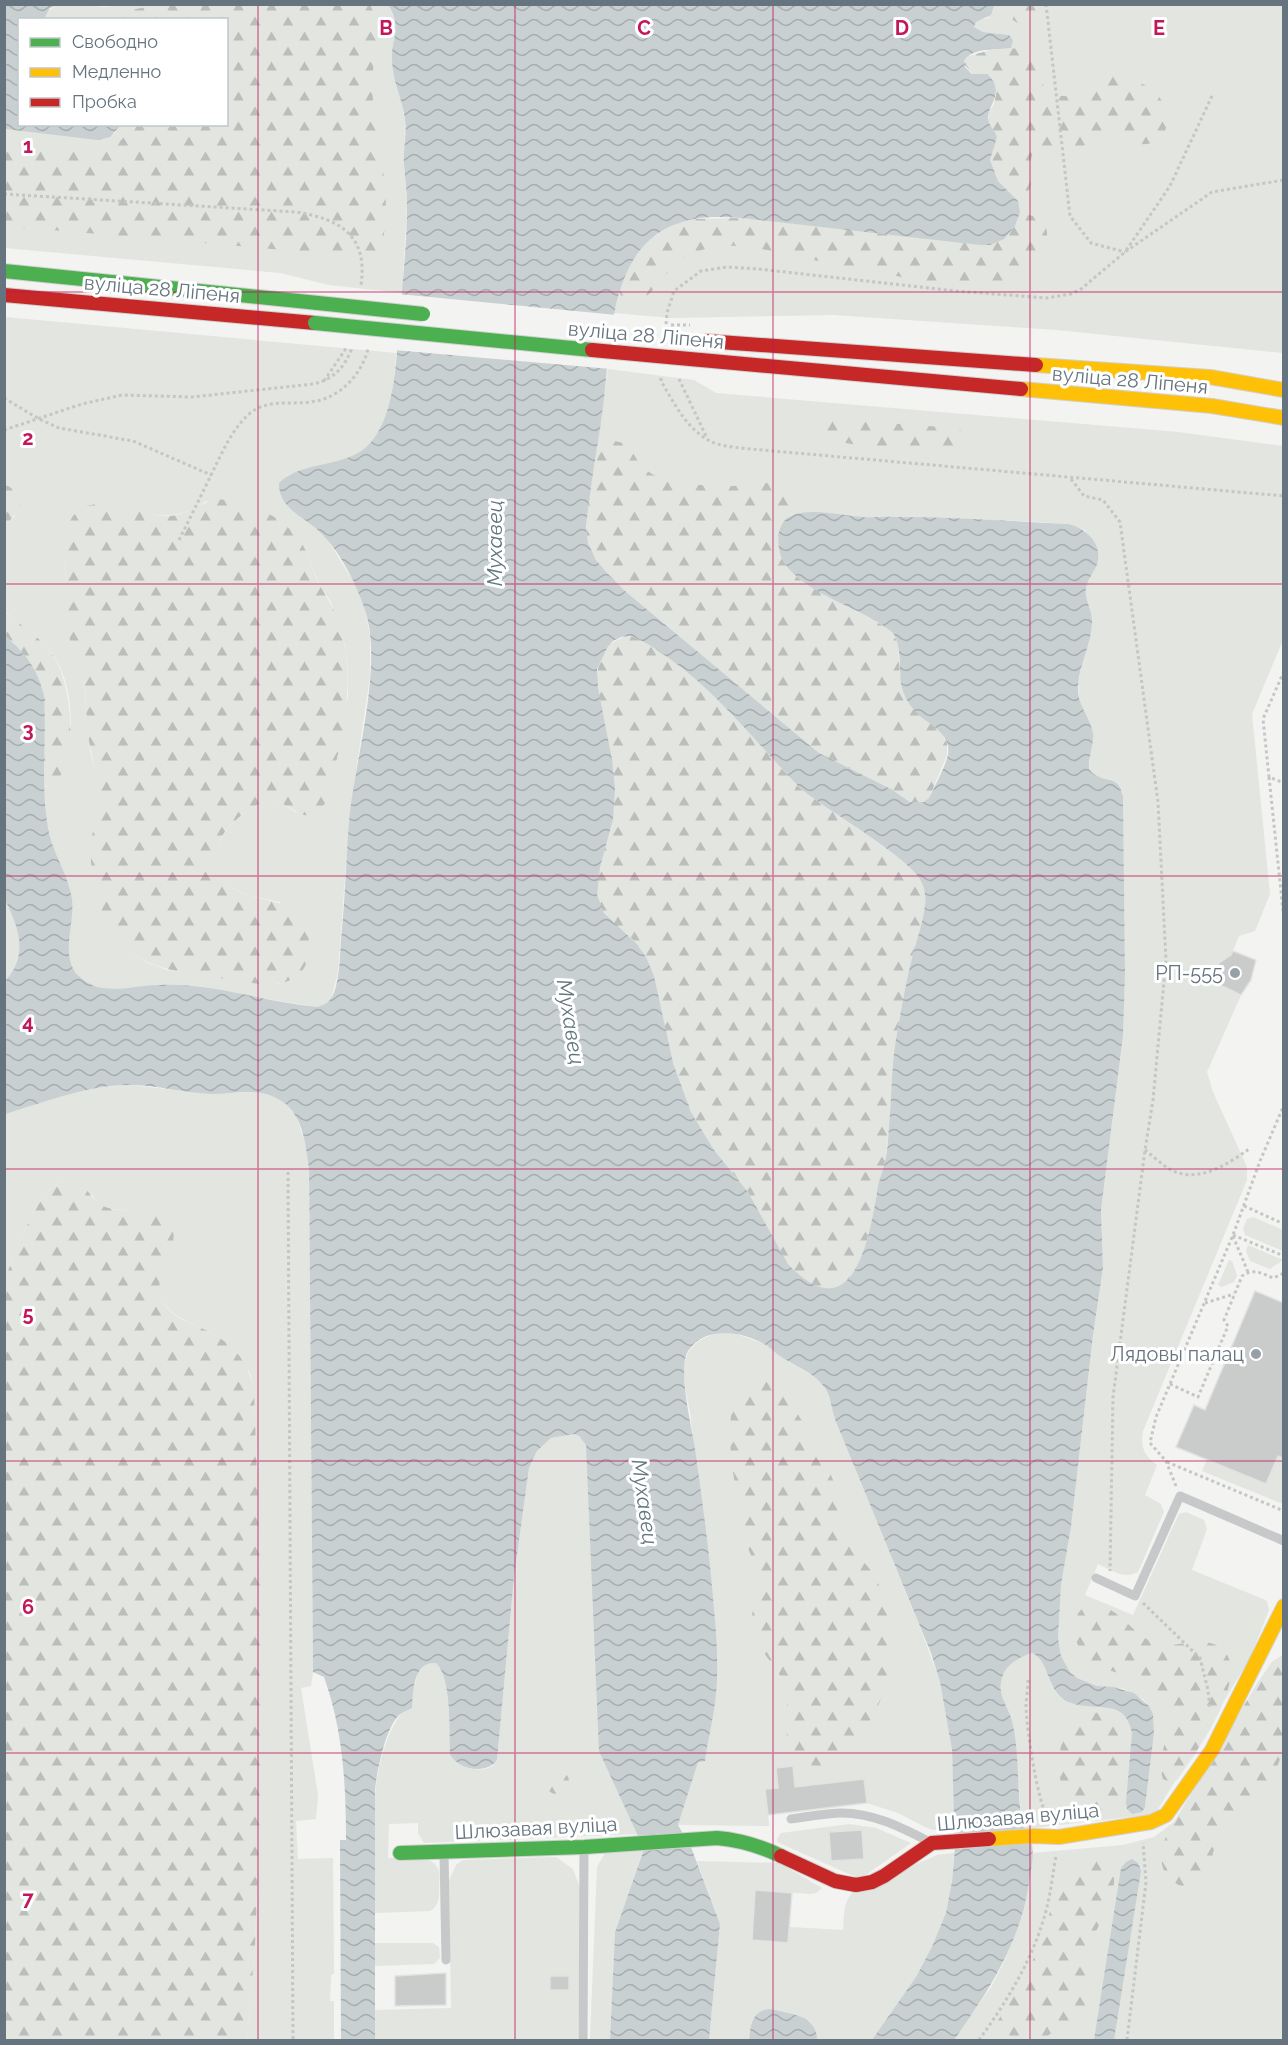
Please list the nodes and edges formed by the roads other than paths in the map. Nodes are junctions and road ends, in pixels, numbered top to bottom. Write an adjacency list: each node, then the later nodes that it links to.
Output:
1 (4, 271): 3 (main road, вуліца 28 Ліпеня, bridge)
2 (4, 295): 6 (main road, вуліца 28 Ліпеня, bridge)
3 (435, 315)
4 (693, 340): 5 (main road, вуліца 28 Ліпеня)
5 (1284, 390)
6 (1284, 418)
7 (1284, 1541): 8 (lane)
8 (1096, 1578)
9 (1284, 1606): 11 (main road, Шлюзавая вуліца)
10 (791, 1819): 11 (lane)
11 (937, 1842): 12 (main road, Шлюзавая вуліца)
12 (584, 1847): 14 (main road, Шлюзавая вуліца); 16 (lane)
13 (400, 1853): 14 (main road, Шлюзавая вуліца)
14 (444, 1853): 15 (lane)
15 (446, 1960)
16 (584, 2040)

